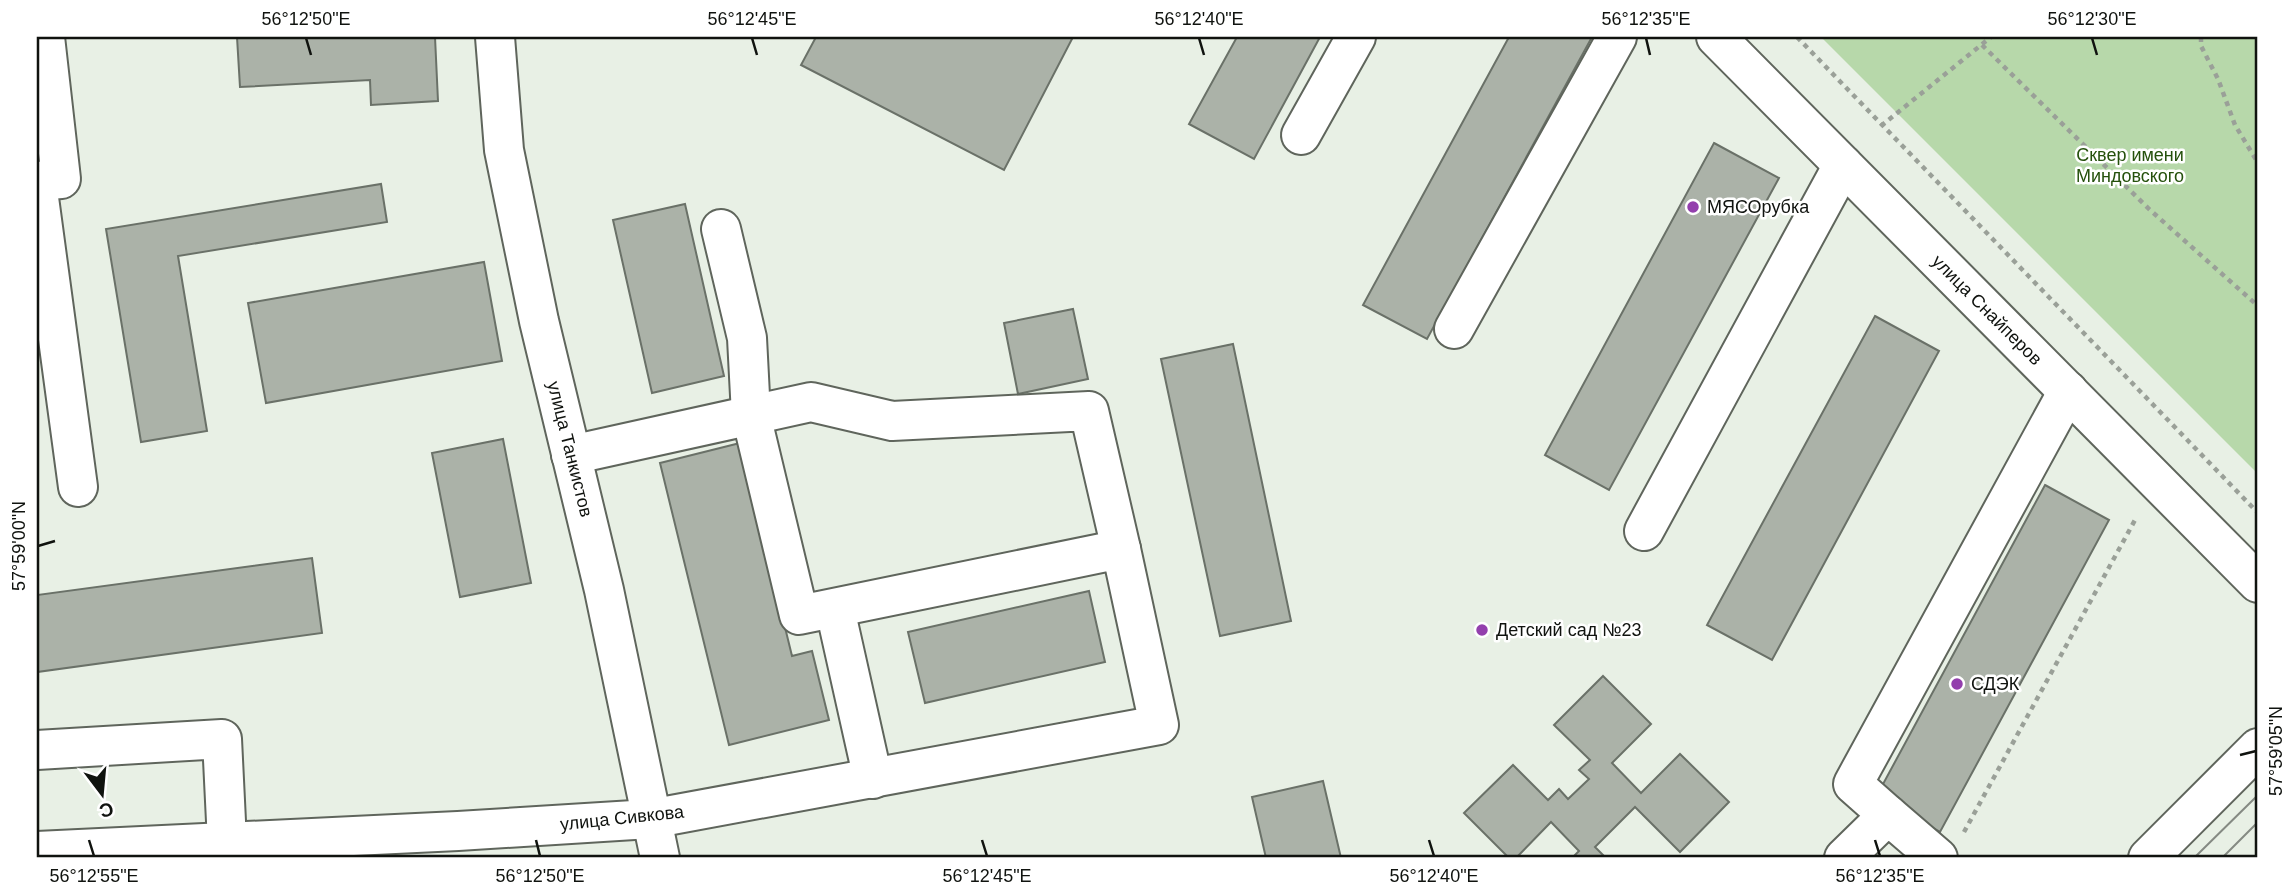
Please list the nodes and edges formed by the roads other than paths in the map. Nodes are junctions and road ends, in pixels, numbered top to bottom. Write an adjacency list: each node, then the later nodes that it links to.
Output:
1 (45, 37): 8 (street)
2 (495, 37): 13 (street, улица Танкистов)
3 (1356, 37): 6 (street)
4 (1617, 37): 10 (street)
5 (1716, 37): 7 (street, улица Снайперов)
6 (1301, 135)
7 (1843, 165): 11 (street, улица Снайперов); 15 (street)
8 (37, 182): 14 (street)
9 (721, 229): 12 (street)
10 (1454, 328)
11 (2068, 391): 17 (street, улица Снайперов); 22 (street)
12 (751, 415): 13 (street); 16 (street); 18 (street)
13 (571, 456): 23 (street, улица Танкистов)
14 (78, 487)
15 (1644, 531)
16 (1121, 549): 18 (street); 21 (street, улица Сивкова)
17 (2258, 583)
18 (835, 609): 21 (street)
19 (2258, 748): 29 (street)
20 (37, 750): 24 (street)
21 (873, 779): 23 (street, улица Сивкова)
22 (1888, 815): 25 (street); 28 (street)
23 (650, 819): 24 (street, улица Сивкова); 27 (street, улица Танкистов)
24 (227, 842): 26 (street, улица Сивкова)
25 (1950, 846)
26 (37, 851)
27 (660, 858)
28 (1844, 858)
29 (2148, 858)

